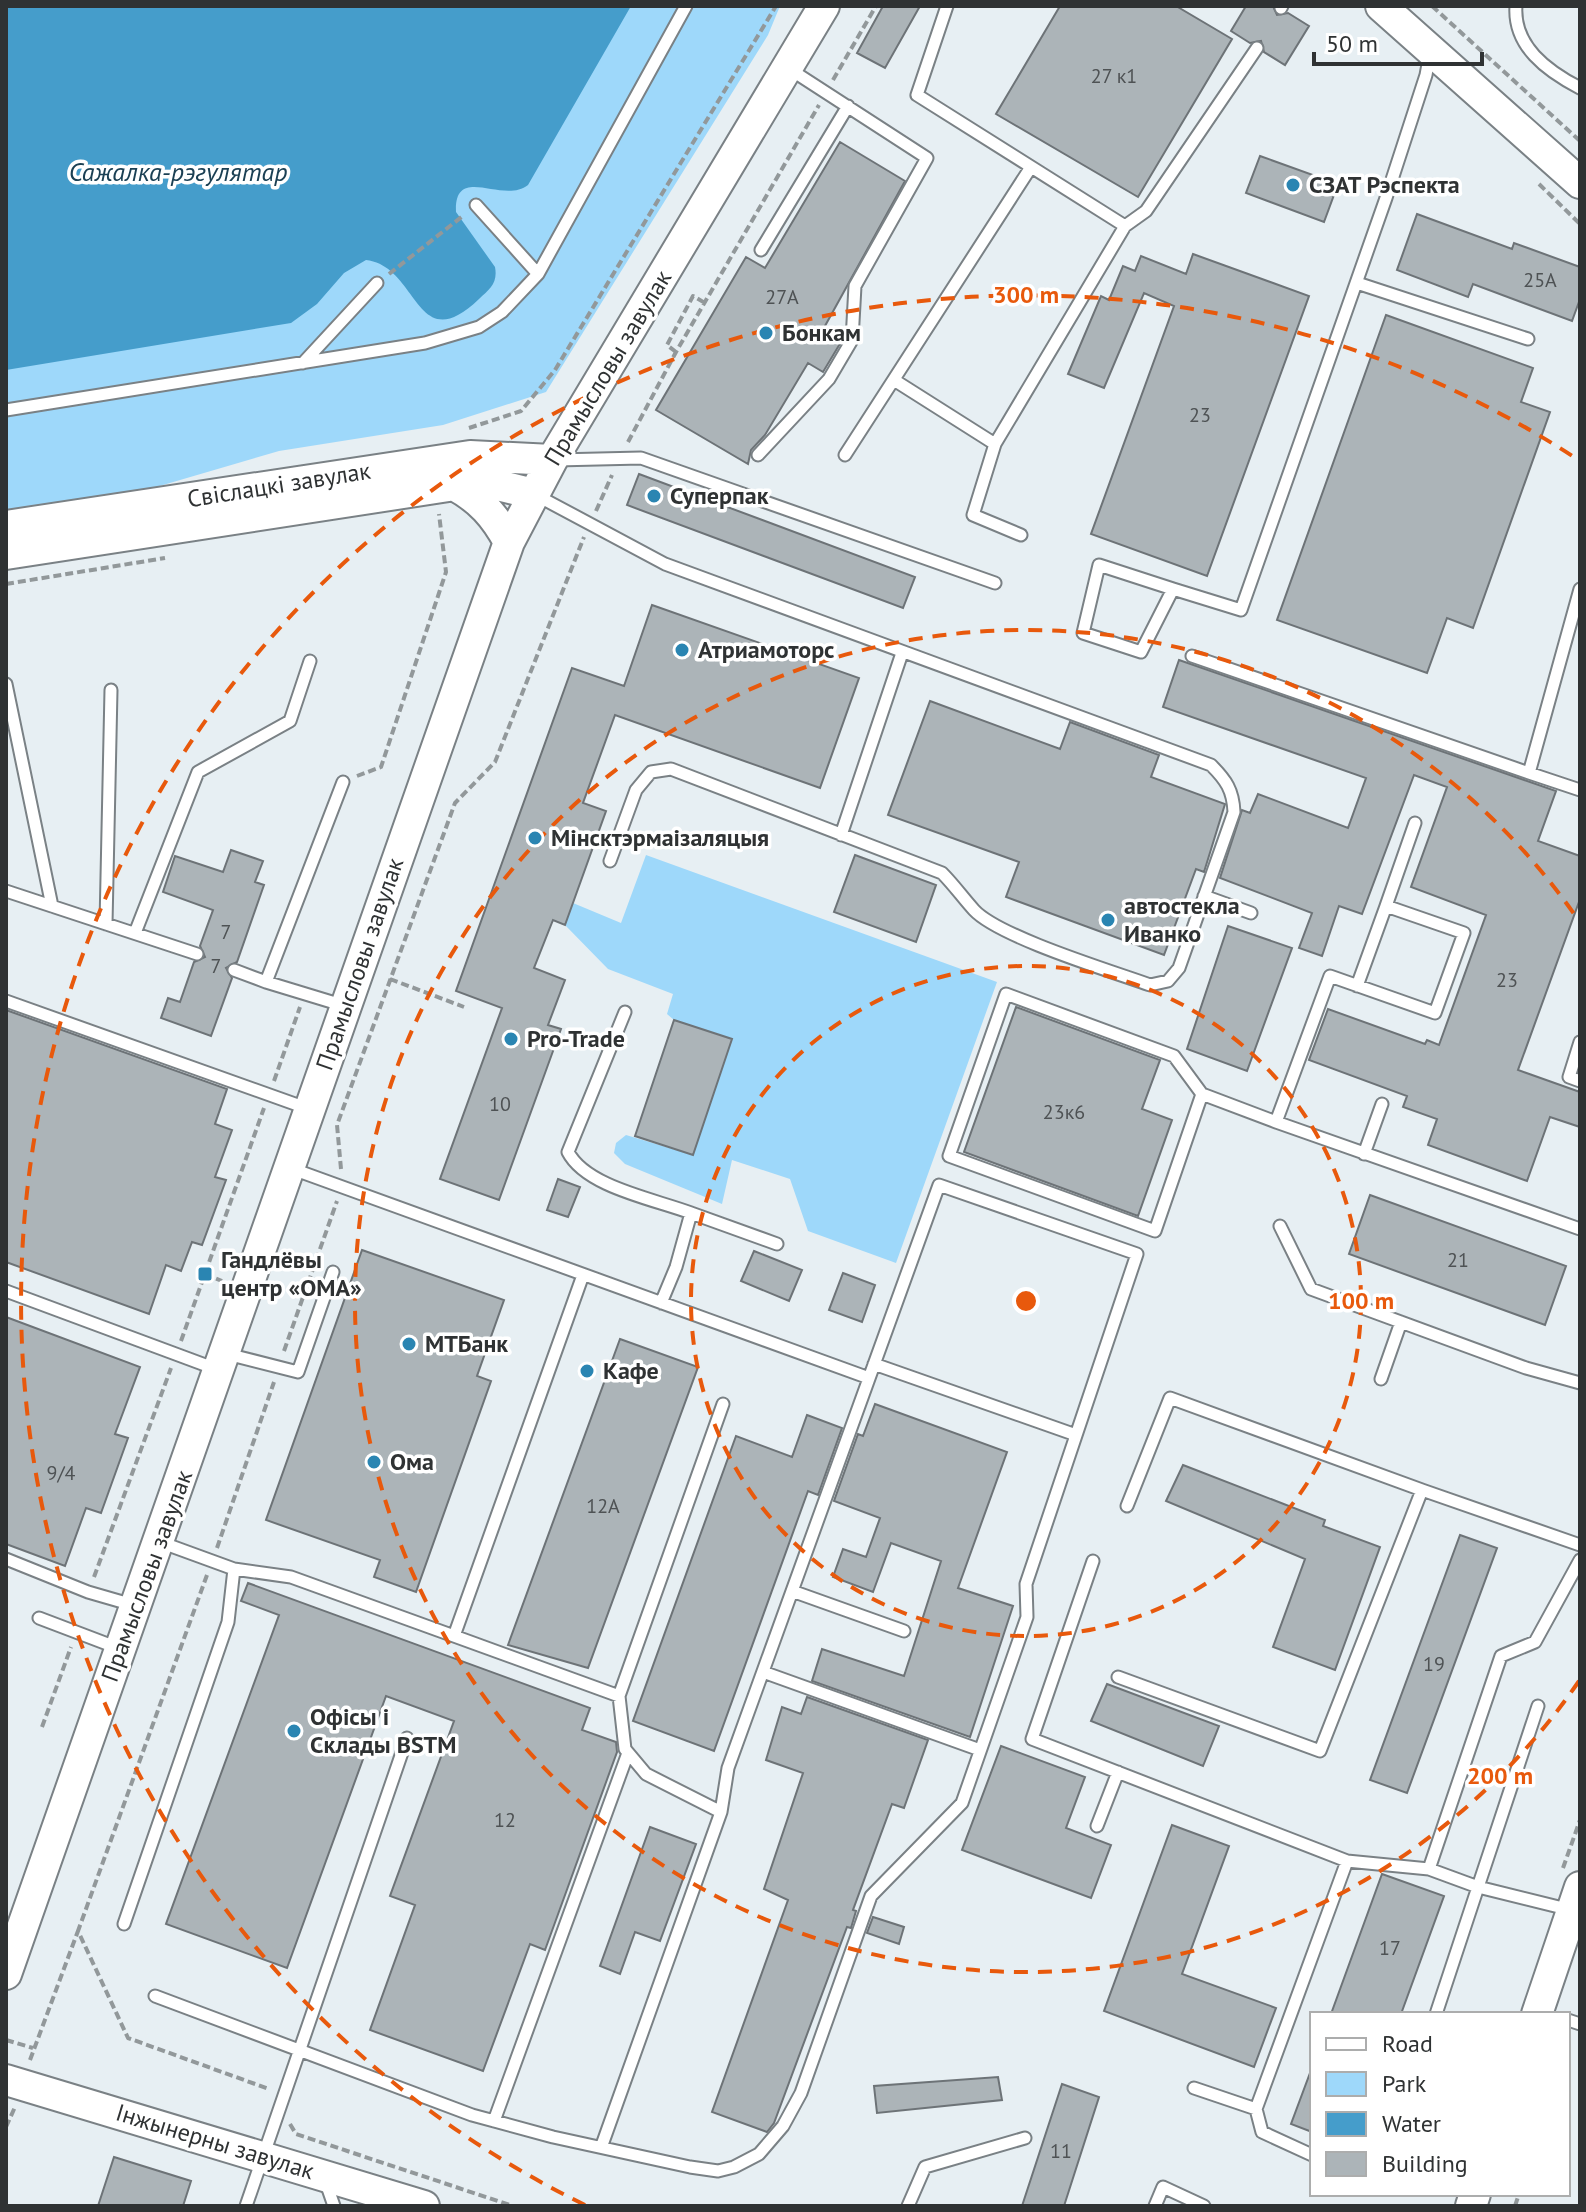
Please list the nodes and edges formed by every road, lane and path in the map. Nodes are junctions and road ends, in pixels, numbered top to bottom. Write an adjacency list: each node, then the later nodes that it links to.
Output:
1 (686, 6): 21 (lane)
2 (776, 6): 30 (path)
3 (824, 6): 11 (street, Прамысловы завулак)
4 (876, 6): 13 (path)
5 (947, 6): 16 (lane)
6 (1381, 6): 10 (street)
7 (1432, 6): 15 (path)
8 (1516, 6): 12 (lane)
9 (1257, 48): 19 (lane)
10 (1431, 48): 17 (street); 23 (lane)
11 (787, 68): 13 (lane); 34 (street, Прамысловы завулак)
12 (1580, 88)
13 (827, 91): 14 (lane); 24 (path)
14 (848, 106): 20 (lane); 32 (lane)
15 (1580, 141)
16 (1031, 167): 19 (lane); 28 (lane)
17 (1580, 183)
18 (476, 205): 21 (lane); 22 (path)
19 (1125, 226): 31 (lane)
20 (761, 250)
21 (538, 274): 27 (lane)
22 (377, 283): 27 (lane)
23 (1357, 283): 25 (lane); 47 (lane)
24 (705, 303): 26 (path); 26 (path)
25 (1528, 339)
26 (676, 352): 35 (path)
27 (302, 363): 29 (lane)
28 (894, 380): 31 (lane); 33 (lane)
29 (6, 410)
30 (456, 433)
31 (995, 444): 41 (lane)
32 (758, 455)
33 (845, 455)
34 (552, 460): 35 (lane); 37 (street, Прамысловы завулак); 39 (street, Свіслацкі завулак)
35 (618, 460): 40 (path); 45 (lane)
36 (454, 485): 37 (street, Свіслацкі завулак); 42 (street); 43 (street, Свіслацкі завулак)
37 (534, 494): 40 (lane); 42 (street, Прамысловы завулак)
38 (425, 516): 55 (path)
39 (6, 526)
40 (589, 526): 49 (lane); 69 (path)
41 (1021, 535)
42 (509, 542): 73 (street, Прамысловы завулак)
43 (6, 554)
44 (177, 556): 46 (path)
45 (995, 583)
46 (6, 584)
47 (1173, 589): 47 (lane)
48 (1580, 589): 54 (lane)
49 (902, 653): 58 (lane); 61 (lane)
50 (1192, 656): 54 (lane)
51 (310, 661): 66 (lane)
52 (6, 684): 62 (lane)
53 (111, 690): 65 (lane)
54 (1529, 773): 56 (lane)
55 (343, 782): 70 (lane)
56 (1580, 790)
57 (1415, 823): 63 (lane)
58 (841, 835): 59 (lane); 61 (lane)
59 (610, 861)
60 (6, 891): 62 (lane)
61 (1204, 896): 64 (lane)
62 (52, 906): 65 (lane)
63 (1386, 906): 71 (lane); 71 (lane)
64 (1251, 913)
65 (106, 924): 66 (lane)
66 (135, 933): 67 (lane)
67 (197, 954)
68 (234, 970): 70 (lane)
69 (390, 979): 74 (path); 84 (path)
70 (266, 982): 73 (lane)
71 (1357, 986): 81 (lane)
72 (6, 1001): 80 (lane)
73 (345, 1006): 80 (street, Прамысловы завулак)
74 (464, 1007)
75 (625, 1012): 85 (lane)
76 (1580, 1042): 77 (lane)
77 (1580, 1081)
78 (1202, 1094): 78 (lane); 81 (lane)
79 (1382, 1104): 82 (lane)
80 (309, 1110): 83 (street, Прамысловы завулак)
81 (1276, 1122): 82 (lane)
82 (1364, 1154): 88 (lane)
83 (290, 1168): 84 (lane); 96 (street, Прамысловы завулак)
84 (343, 1186): 91 (lane); 98 (path)
85 (691, 1213): 89 (lane); 93 (lane)
86 (224, 1218): 95 (path)
87 (1280, 1226): 94 (lane)
88 (1580, 1229)
89 (777, 1244)
90 (333, 1272): 98 (lane)
91 (583, 1275): 93 (lane); 119 (lane)
92 (6, 1291): 95 (lane)
93 (661, 1303): 99 (lane)
94 (1401, 1322): 100 (lane); 101 (lane)
95 (177, 1352): 96 (lane); 114 (path)
96 (223, 1362): 98 (lane); 106 (street, Прамысловы завулак)
97 (874, 1364): 99 (lane); 103 (lane); 103 (lane)
98 (279, 1366): 111 (path)
99 (869, 1378): 113 (lane)
100 (1381, 1379)
101 (1580, 1383)
102 (723, 1404): 123 (lane)
103 (1076, 1435): 127 (lane)
104 (1422, 1490): 105 (lane); 107 (lane); 122 (lane)
105 (1127, 1506)
106 (160, 1542): 111 (lane); 115 (street, Прамысловы завулак)
107 (1580, 1545)
108 (6, 1559): 114 (lane)
109 (1580, 1560): 133 (lane)
110 (1093, 1561): 129 (lane)
111 (212, 1562): 112 (lane); 137 (path)
112 (234, 1569): 119 (lane); 136 (lane)
113 (792, 1591): 117 (lane); 121 (lane)
114 (88, 1592): 115 (lane)
115 (137, 1606): 120 (street, Прамысловы завулак)
116 (39, 1618): 118 (lane)
117 (904, 1631)
118 (76, 1633): 120 (lane); 125 (path)
119 (454, 1636): 123 (lane)
120 (122, 1649): 138 (street, Прамысловы завулак)
121 (763, 1672): 127 (lane); 130 (lane)
122 (1118, 1677)
123 (619, 1696): 128 (lane)
124 (1538, 1706): 134 (lane)
125 (42, 1727)
126 (407, 1738): 143 (lane)
127 (980, 1750): 150 (lane)
128 (628, 1753): 130 (lane); 148 (lane)
129 (1118, 1772): 131 (lane); 132 (lane)
130 (721, 1812): 150 (lane)
131 (1097, 1826)
132 (1347, 1861): 133 (lane); 147 (lane)
133 (1429, 1869): 134 (lane)
134 (1478, 1887): 135 (lane); 140 (lane)
135 (1576, 1899): 141 (street)
136 (124, 1924)
137 (78, 1931): 142 (path); 146 (path)
138 (6, 1974)
139 (155, 1996): 143 (lane)
140 (1437, 2012)
141 (1540, 2012)
142 (6, 2040)
143 (301, 2049): 146 (lane); 148 (lane)
144 (6, 2080): 152 (street, Інжынерны завулак)
145 (1194, 2088): 147 (lane)
146 (281, 2108): 152 (lane); 157 (path)
147 (1256, 2109): 151 (lane)
148 (494, 2121): 150 (lane)
149 (1025, 2138): 158 (lane)
150 (602, 2145)
151 (1310, 2154)
152 (265, 2156): 153 (street, Інжынерны завулак); 154 (lane)
153 (323, 2174): 155 (lane); 156 (street, Інжынерны завулак)
154 (246, 2206)
155 (334, 2206)
156 (424, 2206)
157 (513, 2206)
158 (908, 2206)
159 (1155, 2206): 160 (lane)
160 (1204, 2206)

